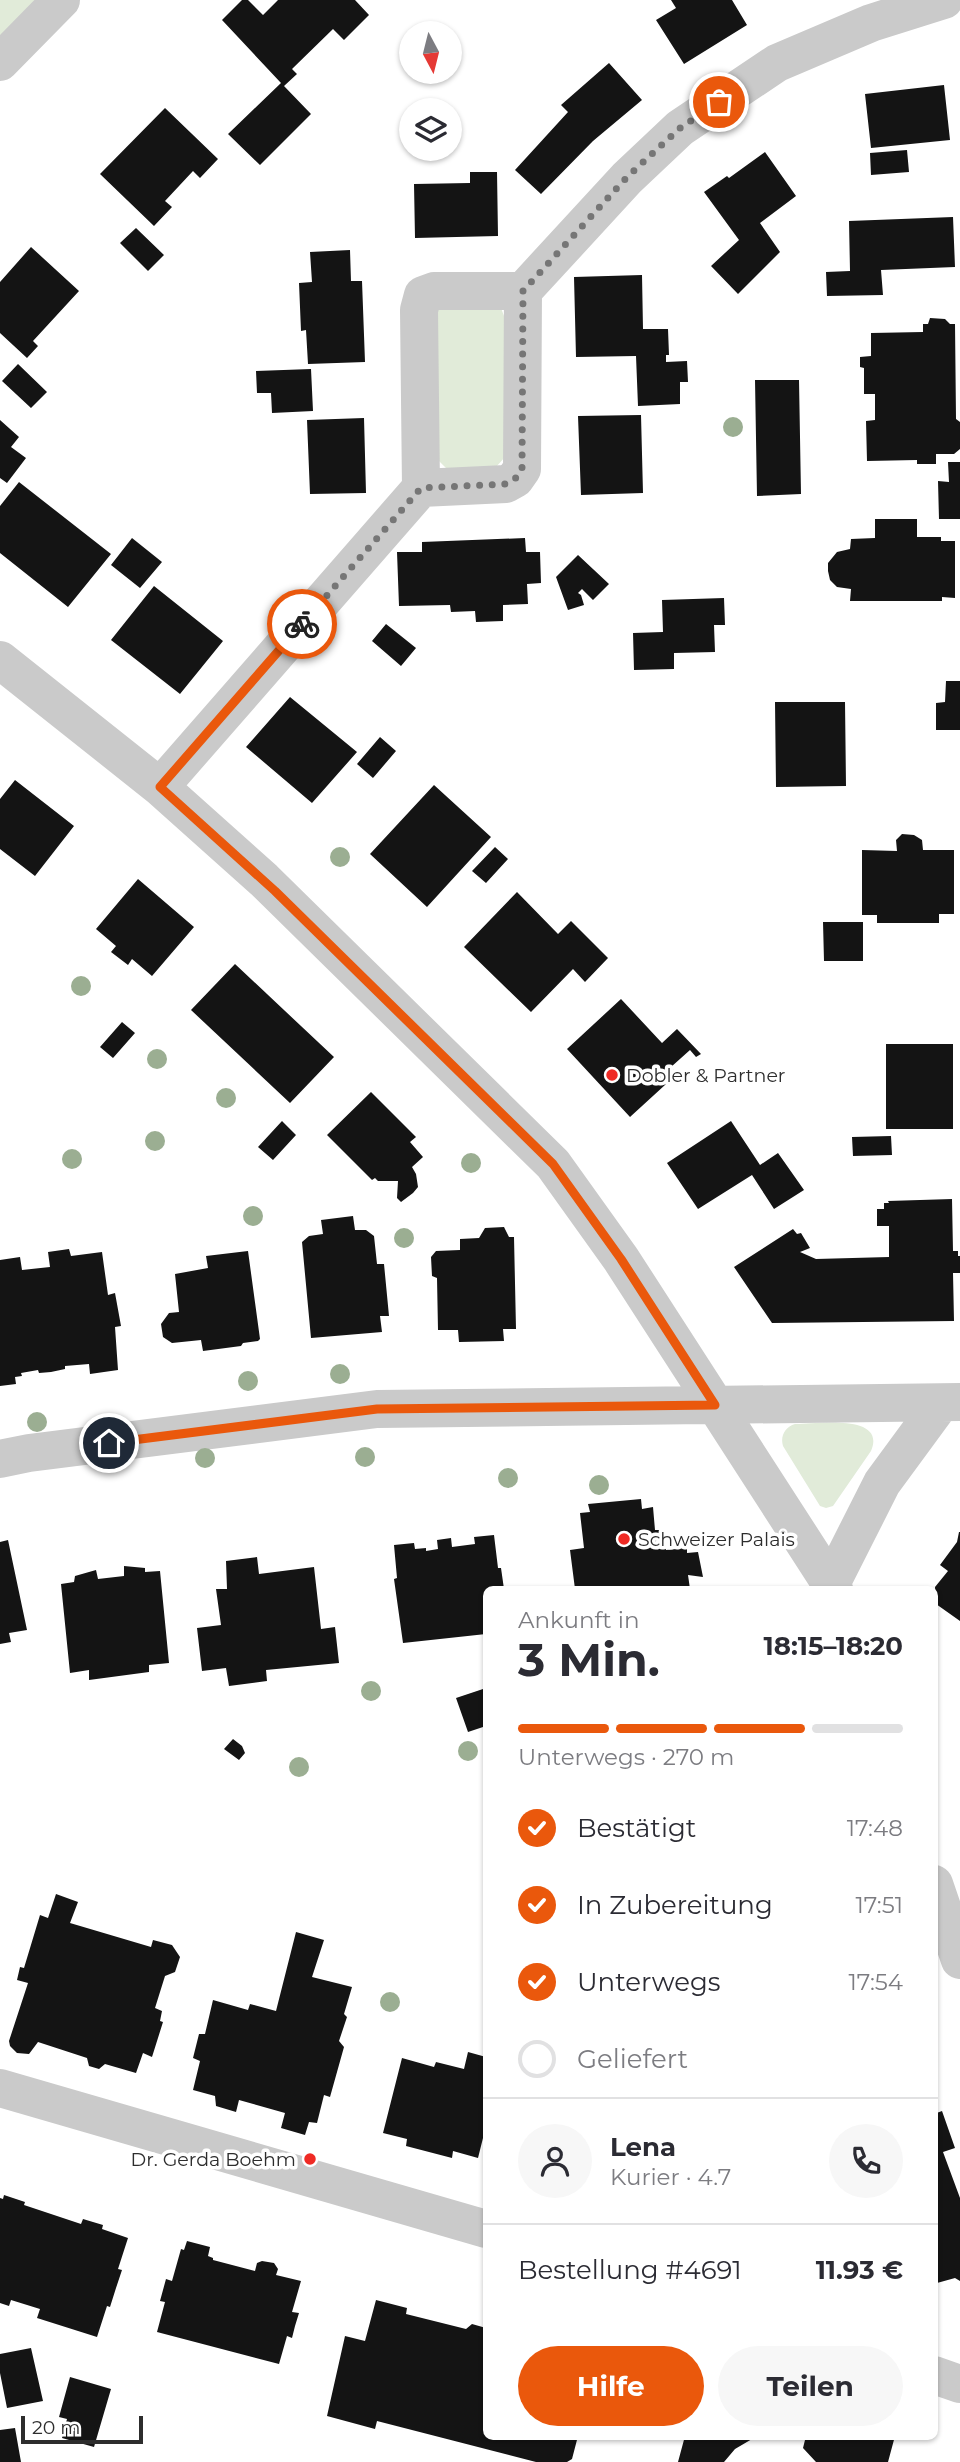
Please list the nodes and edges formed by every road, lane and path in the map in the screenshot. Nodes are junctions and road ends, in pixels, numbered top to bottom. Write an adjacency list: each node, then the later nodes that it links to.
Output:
1 (61, 0): 3 (street)
2 (944, 0): 4 (street)
3 (0, 62)
4 (523, 291): 5 (street); 5 (street)
5 (421, 488): 7 (street)
6 (0, 660): 7 (street)
7 (160, 787): 9 (street)
8 (950, 1403): 9 (street); 11 (street)
9 (715, 1405): 10 (street); 11 (street)
10 (0, 1459)
11 (833, 1586)
12 (938, 1896): 13 (street)
13 (960, 1960)
14 (0, 2088): 15 (street)
15 (483, 2228)
16 (938, 2376): 17 (street)
17 (960, 2384)

